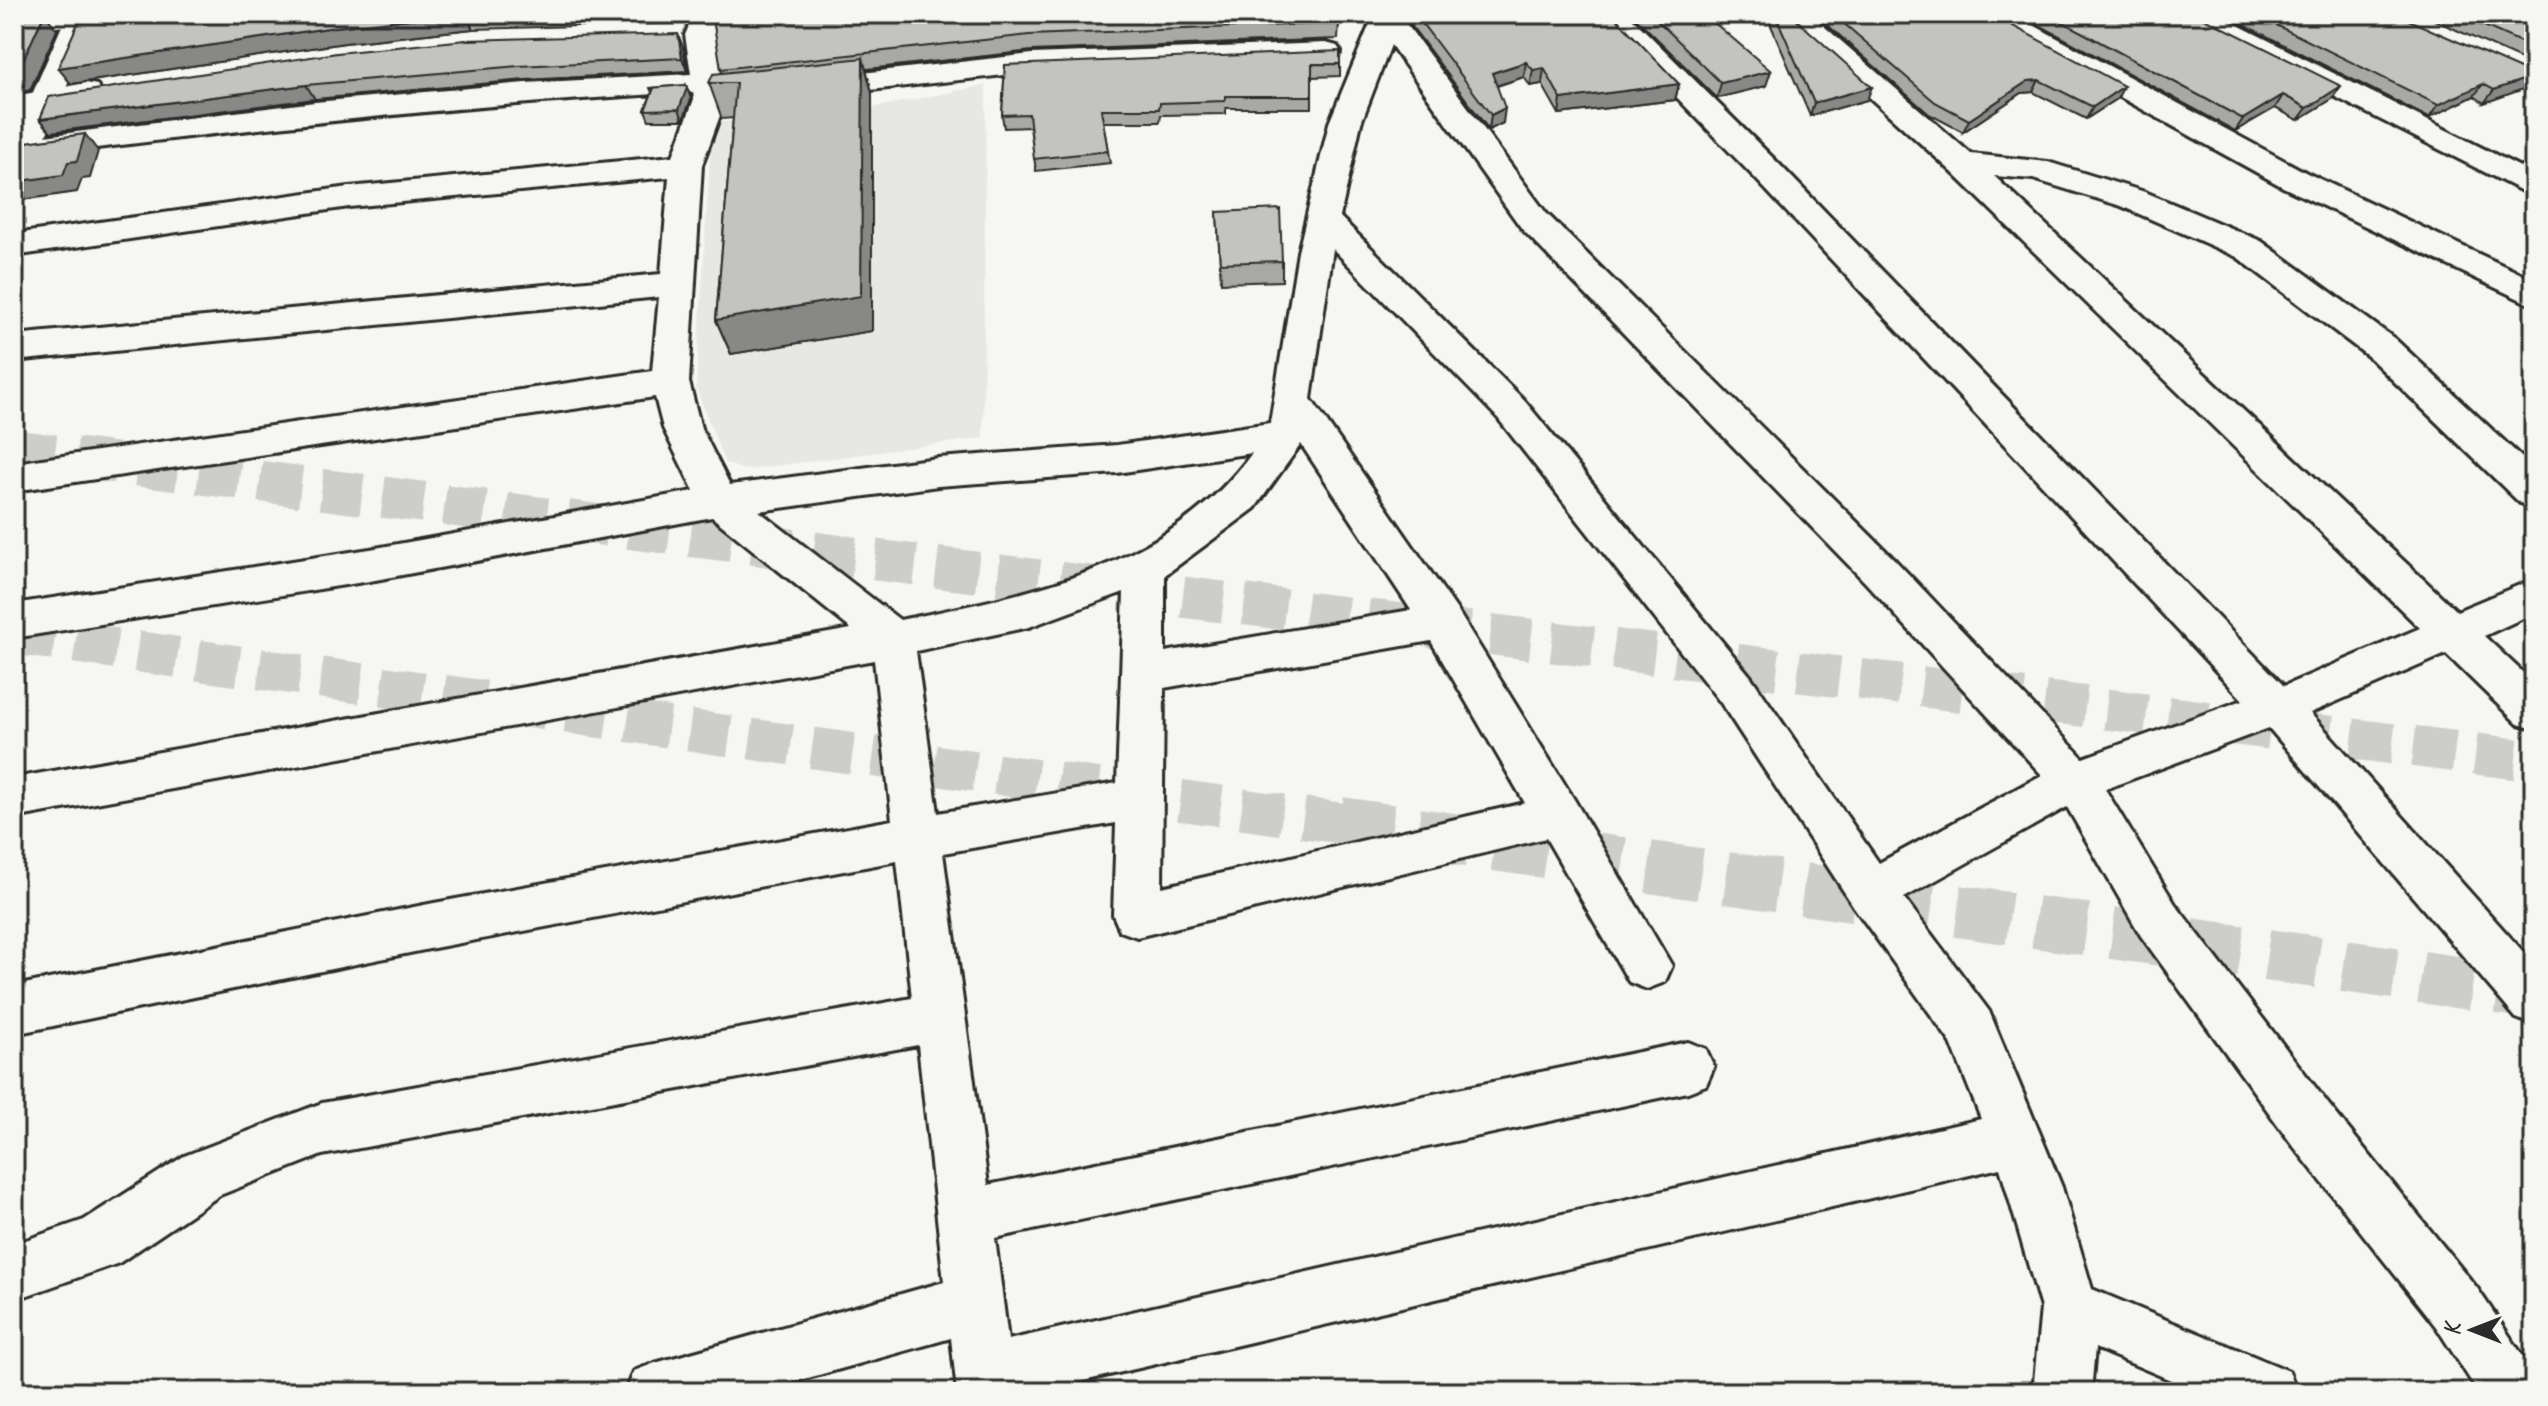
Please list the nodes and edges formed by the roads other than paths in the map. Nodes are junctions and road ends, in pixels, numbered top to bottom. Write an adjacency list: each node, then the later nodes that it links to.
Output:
1 (82, 14): 6 (street); 12 (street)
2 (1611, 14): 35 (street)
3 (1792, 14): 15 (street)
4 (1991, 14): 21 (street)
5 (2193, 14): 17 (street)
6 (14, 25)
7 (693, 28): 10 (street)
8 (1383, 28): 11 (street); 18 (street); 37 (street)
9 (109, 89): 12 (street)
10 (719, 92): 14 (street); 16 (street)
11 (771, 92)
12 (46, 98): 13 (street); 14 (street)
13 (14, 105)
14 (19, 160)
15 (1962, 163): 26 (street); 32 (street)
16 (686, 165): 19 (street); 20 (street)
17 (2534, 187)
18 (1323, 219): 24 (street); 42 (street)
19 (14, 245)
20 (677, 284): 22 (street); 23 (street)
21 (2534, 294)
22 (14, 348)
23 (670, 382): 25 (street); 27 (street)
24 (1289, 416): 27 (street); 28 (street); 31 (street)
25 (14, 477)
26 (2534, 493)
27 (719, 501): 30 (street); 33 (street)
28 (1145, 568): 33 (street); 34 (street)
29 (2534, 595): 32 (street)
30 (14, 621)
31 (1442, 622): 34 (street); 40 (street)
32 (2454, 631): 35 (street); 36 (street)
33 (893, 639): 38 (street); 41 (street)
34 (1141, 674): 39 (street)
35 (2277, 707): 37 (street); 44 (street)
36 (2534, 711)
37 (2075, 780): 42 (street); 57 (street)
38 (14, 798)
39 (1139, 799): 40 (street); 41 (street)
40 (1559, 815): 43 (street)
41 (918, 835): 45 (street); 46 (street)
42 (1871, 892): 48 (street)
43 (1647, 966)
44 (2534, 1001)
45 (14, 1010)
46 (940, 1017): 49 (street); 50 (street)
47 (1688, 1067): 49 (street)
48 (2015, 1138): 52 (street); 53 (street)
49 (966, 1217): 51 (street)
50 (14, 1272)
51 (976, 1302): 53 (street); 54 (street)
52 (2069, 1308): 55 (street); 56 (street)
53 (985, 1383)
54 (655, 1392)
55 (2062, 1392)
56 (2268, 1392)
57 (2512, 1392)

